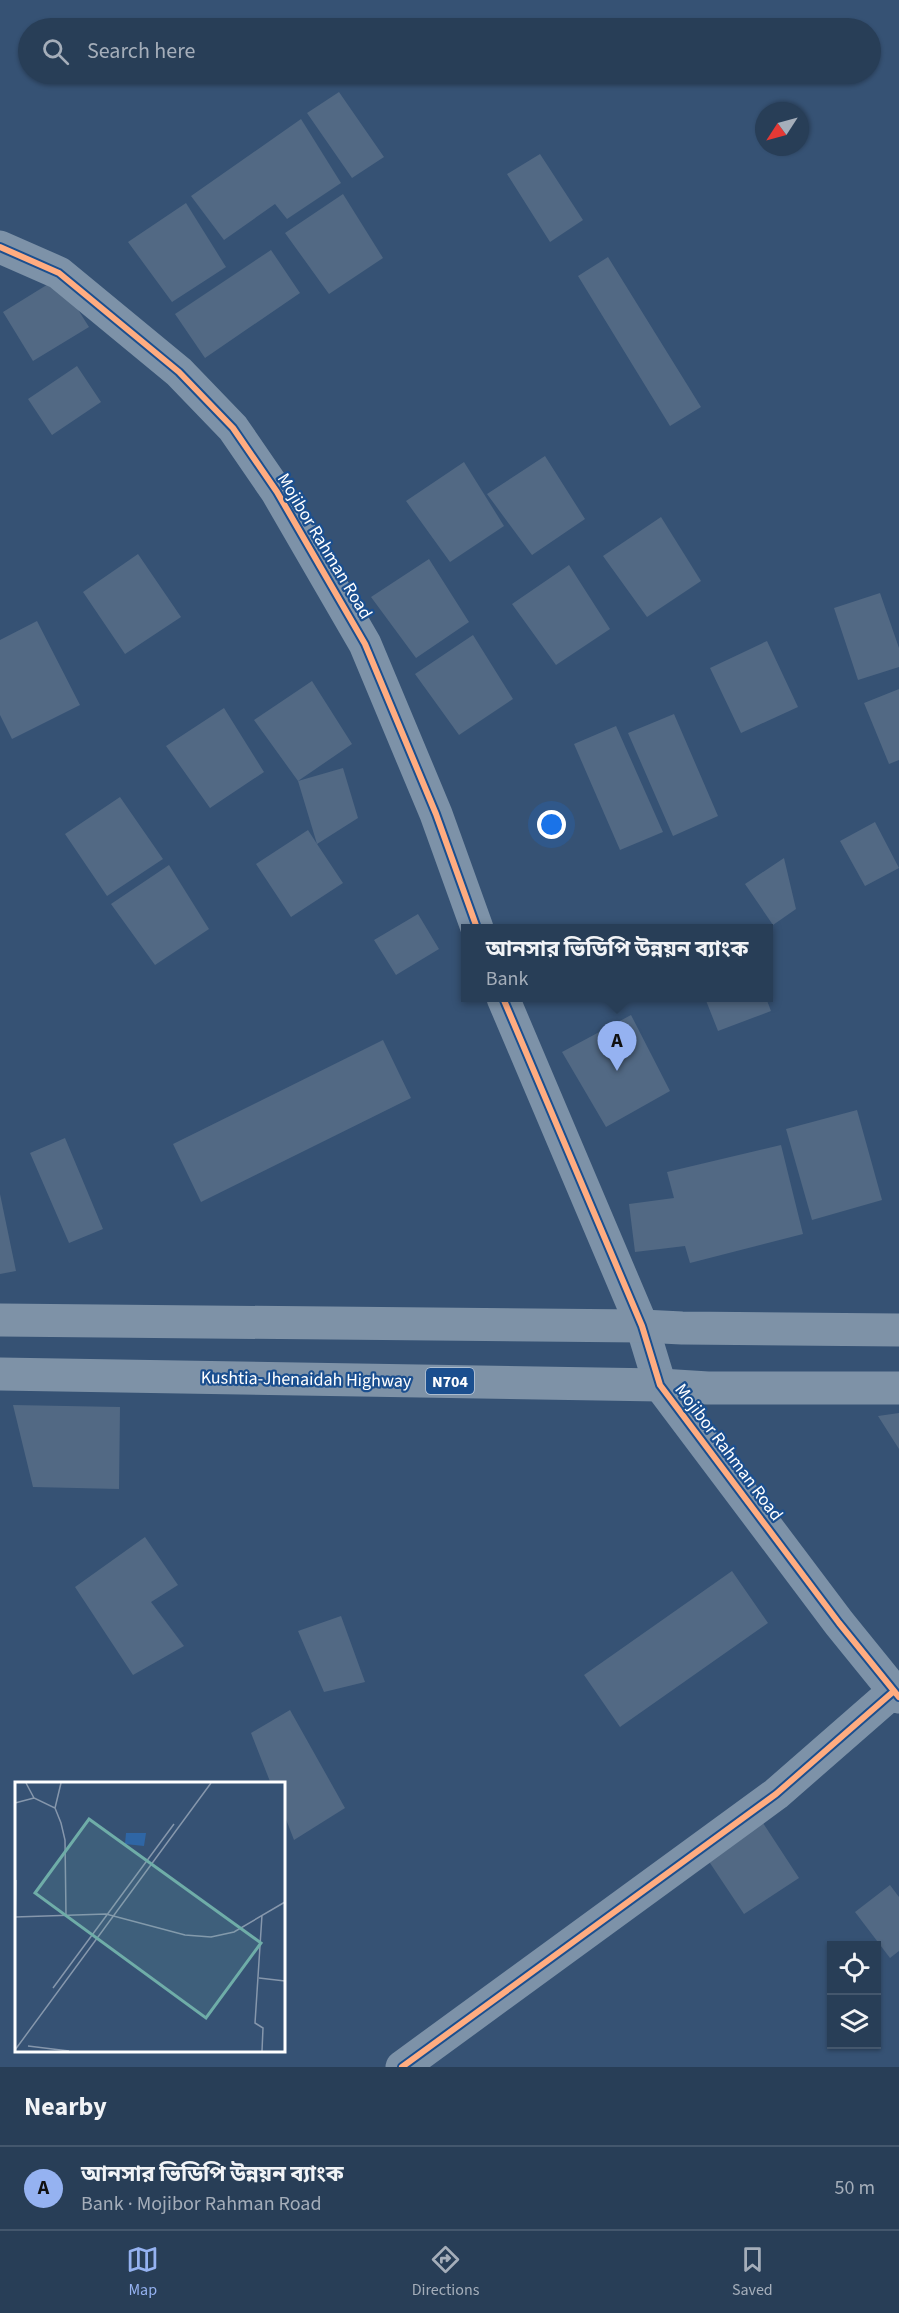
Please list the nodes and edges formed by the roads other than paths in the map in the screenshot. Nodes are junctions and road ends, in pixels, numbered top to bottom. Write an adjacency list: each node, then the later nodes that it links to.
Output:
1 (0, 247): 2 (street, Mojibor Rahman Road)
2 (476, 924)
3 (505, 1002): 5 (street, Mojibor Rahman Road)
4 (0, 1320): 5 (highway)
5 (642, 1326): 6 (highway); 8 (street, Mojibor Rahman Road)
6 (899, 1330)
7 (0, 1374): 8 (highway, Kushtia-Jhenaidah Highway / N704)
8 (660, 1385): 9 (highway, Kushtia-Jhenaidah Highway / N704); 10 (street, Mojibor Rahman Road)
9 (899, 1388)
10 (897, 1694): 11 (street)
11 (402, 2067)

